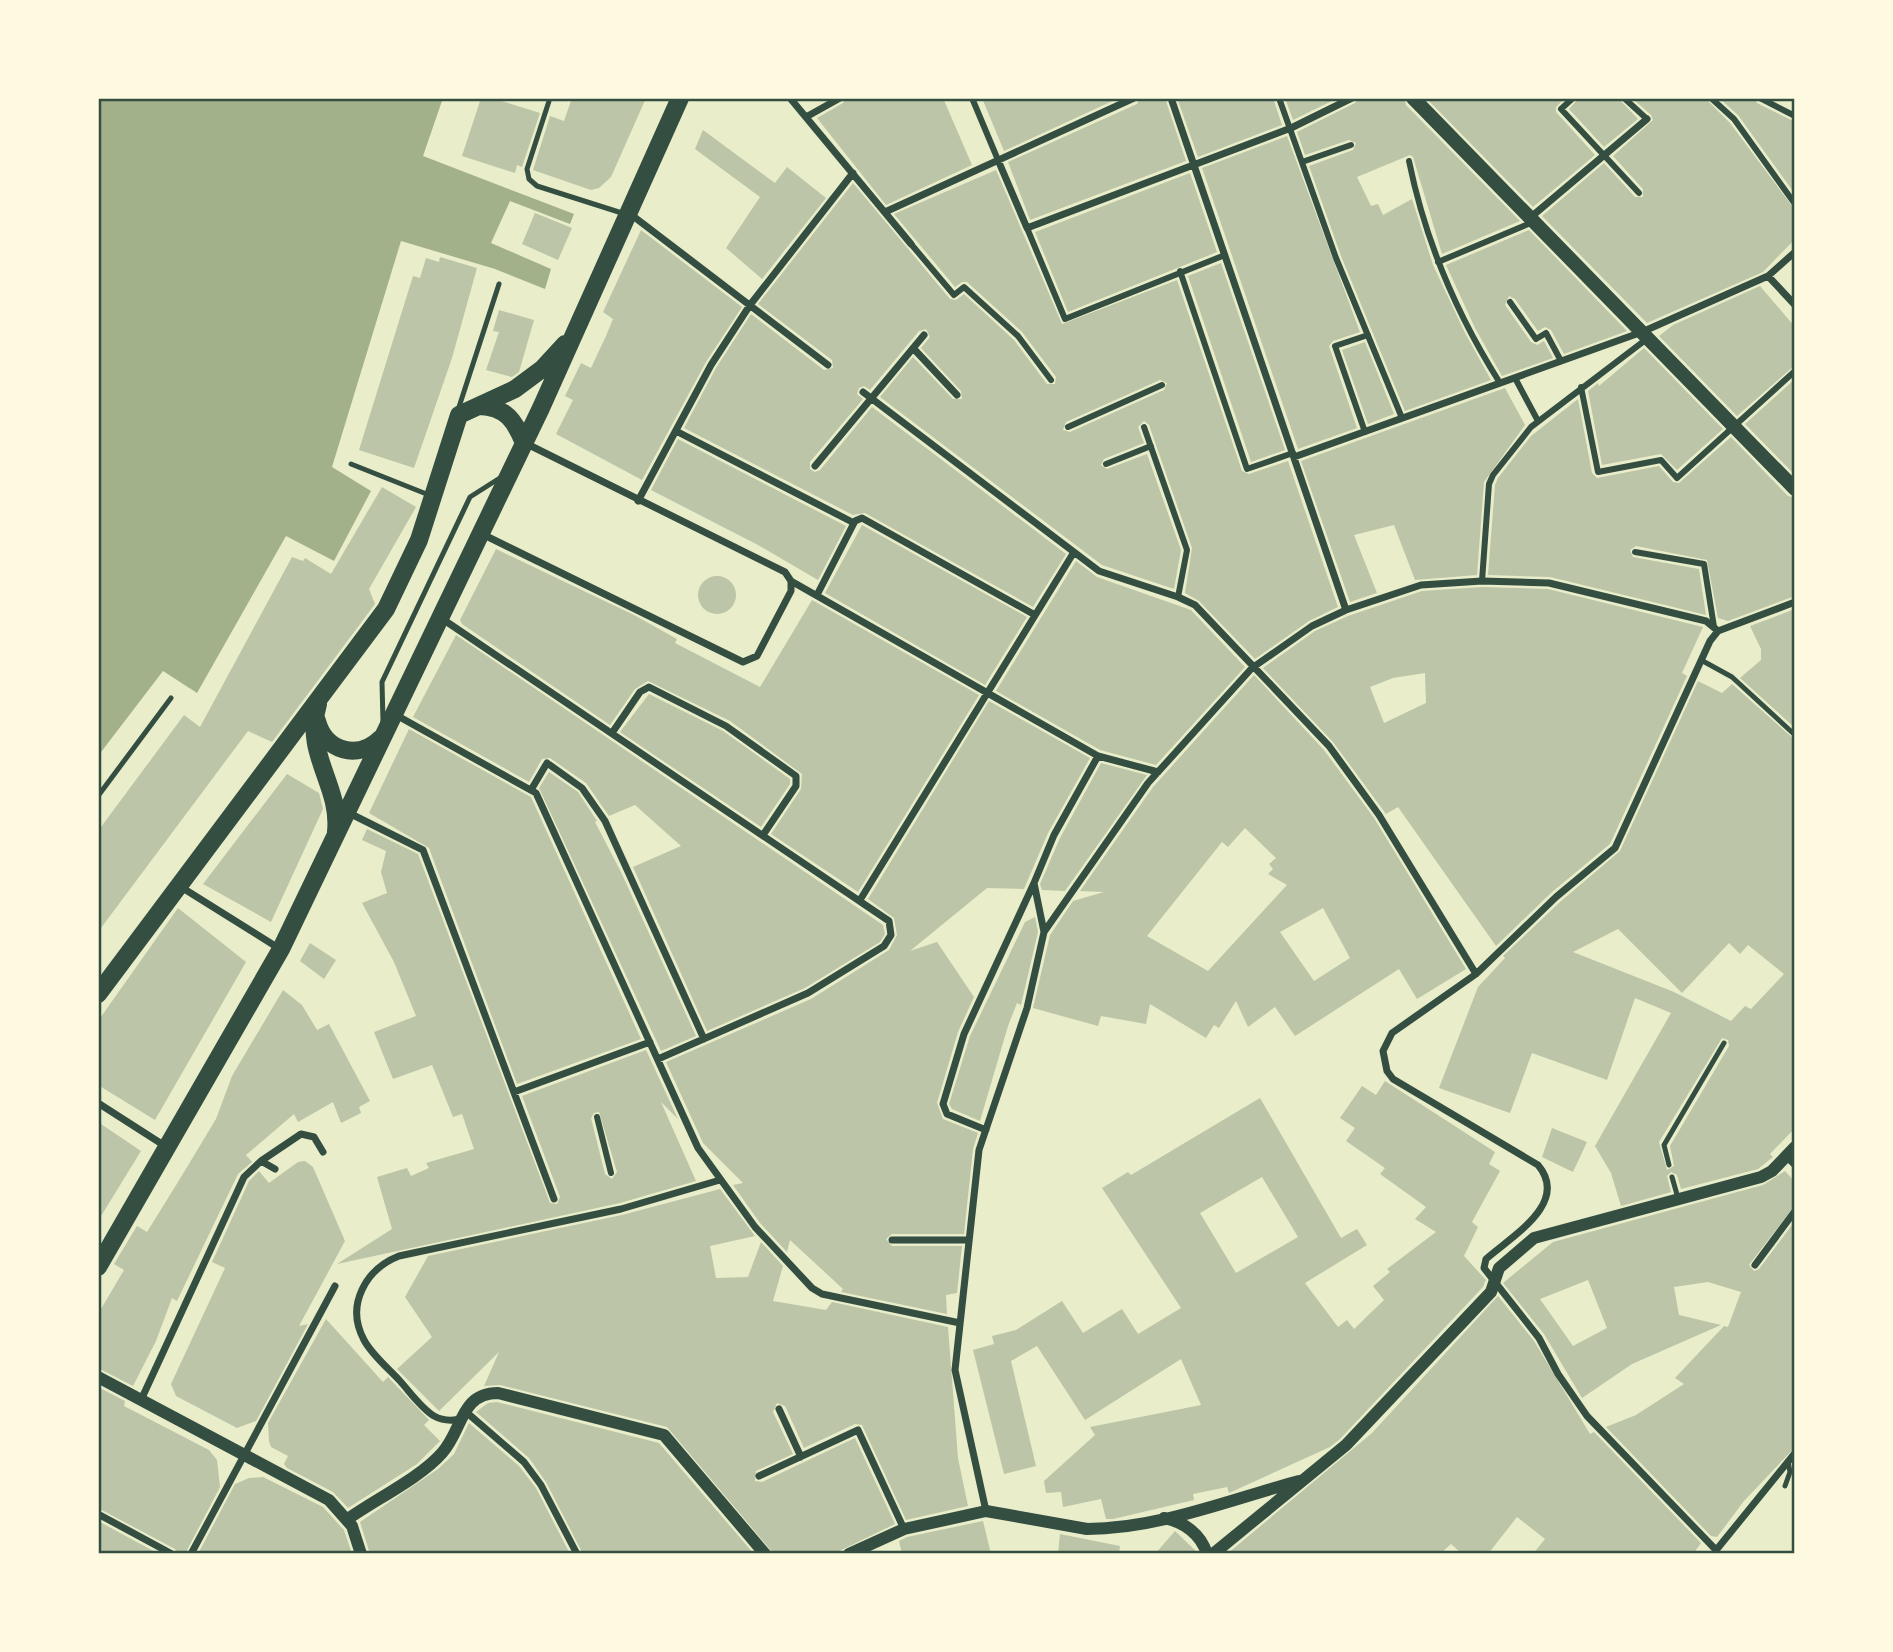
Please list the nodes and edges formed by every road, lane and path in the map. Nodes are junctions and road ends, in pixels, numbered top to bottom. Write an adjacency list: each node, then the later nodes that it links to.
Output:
1 (550, 98): 29 (lane)
2 (680, 98): 29 (main road)
3 (790, 98): 15 (street)
4 (840, 98): 15 (street)
5 (972, 98): 21 (street)
6 (1134, 98): 21 (street)
7 (1171, 98): 24 (street)
8 (1279, 98): 18 (street)
9 (1352, 98): 18 (street)
10 (1413, 98): 30 (main road)
11 (1573, 98): 20 (street)
12 (1624, 98): 17 (street)
13 (1711, 98): 27 (street)
14 (1760, 98): 16 (street)
15 (806, 117): 25 (street)
16 (1795, 117)
17 (1647, 120): 20 (street)
18 (1291, 128): 23 (street); 24 (street)
19 (1351, 145): 23 (street)
20 (1604, 155): 26 (street); 30 (street)
21 (998, 160): 28 (street); 31 (street)
22 (1409, 161): 35 (street)
23 (1302, 162): 44 (street)
24 (1194, 163): 31 (street); 34 (street)
25 (853, 173): 28 (street); 40 (street)
26 (1639, 193)
27 (1795, 204)
28 (885, 212): 32 (street)
29 (629, 214): 40 (street); 42 (main road)
30 (1532, 220): 35 (street); 45 (main road)
31 (1027, 228): 36 (street)
32 (911, 244): 51 (street)
33 (1795, 252): 37 (street)
34 (1225, 255): 36 (street); 69 (street)
35 (1438, 262): 52 (street)
36 (1180, 271): 69 (street)
37 (1768, 276): 41 (street); 45 (street)
38 (499, 284): 64 (lane)
39 (1510, 302): 47 (street)
40 (750, 305): 48 (street); 65 (street)
41 (1795, 305)
42 (583, 317): 58 (main road); 67 (main road)
43 (924, 335): 46 (street)
44 (1368, 335): 59 (street); 66 (street)
45 (1644, 335): 47 (street); 54 (street); 63 (main road)
46 (913, 348): 56 (street); 57 (street)
47 (1561, 361): 50 (street)
48 (828, 365)
49 (1795, 371): 63 (street)
50 (1515, 378): 52 (street); 60 (street)
51 (1051, 380)
52 (1500, 383): 59 (street)
53 (1162, 385): 61 (street)
54 (1581, 387): 60 (street); 63 (street)
55 (863, 392): 57 (street)
56 (957, 395)
57 (871, 398): 72 (street); 79 (street)
58 (481, 406): 64 (main road); 67 (main road)
59 (1402, 418): 66 (street)
60 (1538, 421): 82 (street)
61 (1068, 427)
62 (1144, 427): 68 (street)
63 (1734, 427): 74 (main road)
64 (452, 429): 75 (main road)
65 (676, 431): 76 (street); 77 (street)
66 (1366, 432): 69 (street)
67 (524, 443): 73 (main road); 76 (street)
68 (1151, 446): 71 (street); 84 (street)
69 (1293, 455): 86 (street)
70 (351, 464): 75 (lane)
71 (1107, 464)
72 (815, 466)
73 (511, 470): 78 (main road); 99 (lane)
74 (1795, 489)
75 (432, 496): 92 (main road)
76 (638, 501): 81 (street)
77 (854, 523): 83 (street); 87 (street)
78 (480, 532): 81 (street); 88 (main road)
79 (1074, 552): 84 (street); 87 (street)
80 (1634, 552): 89 (street)
81 (792, 581): 83 (street)
82 (1482, 581): 86 (street); 89 (street)
83 (817, 595): 93 (street)
84 (1178, 597): 91 (street)
85 (1795, 602): 89 (street)
86 (1346, 610): 91 (street)
87 (1035, 615): 93 (street)
88 (439, 617): 96 (main road); 97 (street)
89 (1716, 629): 90 (street)
90 (1701, 660): 98 (lane); 112 (street)
91 (1252, 668): 101 (street); 112 (street)
92 (325, 691): 95 (main road); 108 (main road)
93 (988, 693): 100 (street); 109 (street)
94 (171, 698): 103 (lane)
95 (316, 710): 99 (main road); 106 (main road)
96 (394, 714): 99 (main road); 102 (street)
97 (612, 733): 105 (street); 105 (street)
98 (1795, 735)
99 (383, 736): 104 (main road)
100 (1098, 756): 101 (street); 107 (street)
101 (1158, 772): 110 (street)
102 (531, 790): 114 (street); 115 (street)
103 (98, 796)
104 (347, 812): 106 (main road); 118 (street)
105 (764, 835): 109 (street)
106 (335, 836): 111 (main road)
107 (1034, 883): 110 (street); 121 (street)
108 (179, 886): 111 (street); 113 (main road)
109 (860, 900): 114 (street)
110 (1044, 932): 121 (street)
111 (281, 949): 122 (main road)
112 (1476, 974): 138 (street)
113 (101, 985)
114 (704, 1039): 117 (street)
115 (650, 1042): 117 (street); 118 (street)
116 (1724, 1043): 126 (lane)
117 (658, 1059): 130 (street)
118 (514, 1092): 131 (street)
119 (98, 1103): 122 (street)
120 (597, 1117): 128 (street)
121 (986, 1129): 135 (street)
122 (167, 1147): 137 (main road)
123 (323, 1152): 125 (street)
124 (1792, 1156): 132 (street)
125 (261, 1161): 127 (street); 142 (street)
126 (1669, 1165)
127 (275, 1169)
128 (611, 1173)
129 (1672, 1177): 132 (lane)
130 (720, 1180): 140 (street); 144 (street)
131 (554, 1199)
132 (1679, 1199): 138 (street)
133 (1795, 1211): 136 (street)
134 (892, 1240): 135 (street)
135 (969, 1240): 140 (street)
136 (1755, 1265)
137 (98, 1267)
138 (1495, 1280): 150 (street); 157 (street)
139 (335, 1286): 146 (street)
140 (960, 1323): 152 (street)
141 (98, 1377): 142 (street)
142 (141, 1400): 146 (street)
143 (779, 1409): 147 (street)
144 (462, 1415): 154 (street); 161 (street); 162 (street)
145 (1795, 1453): 148 (street)
146 (244, 1455): 154 (street); 159 (street)
147 (801, 1457): 149 (street); 156 (street)
148 (1788, 1461): 151 (lane); 157 (street)
149 (759, 1476)
150 (1305, 1479): 155 (street); 165 (street)
151 (1785, 1486)
152 (986, 1511): 155 (street); 156 (street)
153 (98, 1514): 158 (street)
154 (348, 1518): 160 (street)
155 (1164, 1518): 164 (street)
156 (904, 1529): 163 (street)
157 (1715, 1552)
158 (172, 1554)
159 (191, 1554)
160 (361, 1554)
161 (577, 1554)
162 (765, 1554)
163 (849, 1554)
164 (1207, 1554)
165 (1213, 1554)

